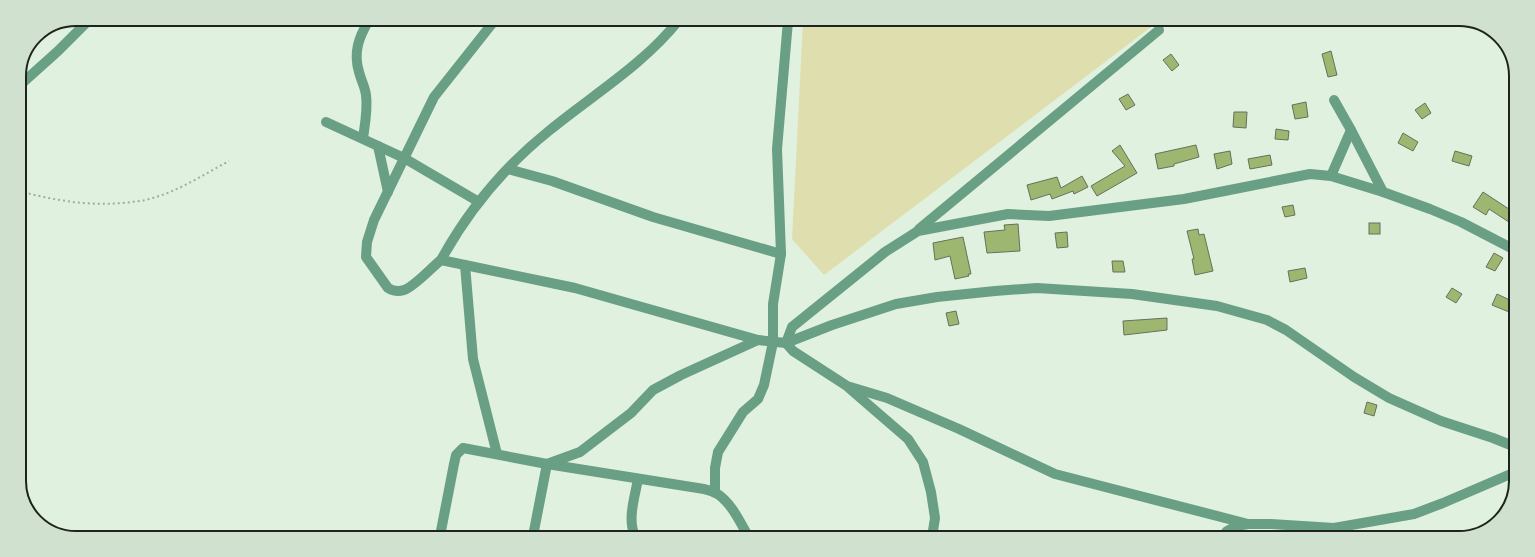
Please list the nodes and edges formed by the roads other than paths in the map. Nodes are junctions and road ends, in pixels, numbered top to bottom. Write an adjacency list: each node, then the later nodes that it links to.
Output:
1 (83, 26): 7 (street)
2 (366, 26): 11 (street)
3 (490, 26): 13 (street)
4 (674, 26): 14 (street)
5 (787, 26): 21 (street)
6 (1159, 30): 19 (street)
7 (26, 80)
8 (1334, 100): 10 (street)
9 (326, 122): 11 (street)
10 (1351, 130): 15 (street); 17 (street)
11 (363, 138): 12 (street)
12 (378, 146): 13 (street); 16 (street)
13 (404, 158): 16 (street); 18 (street)
14 (508, 169): 18 (street); 21 (street)
15 (1331, 176): 17 (street); 19 (street)
16 (388, 192): 22 (street)
17 (1383, 192): 20 (street)
18 (479, 202): 22 (street)
19 (918, 231): 26 (street)
20 (1509, 247)
21 (781, 254): 25 (street)
22 (441, 260): 23 (street)
23 (465, 265): 24 (street); 29 (street)
24 (758, 340): 25 (street); 30 (street)
25 (773, 342): 26 (street); 33 (street)
26 (786, 343): 27 (street); 28 (street)
27 (847, 386): 34 (street); 39 (street)
28 (1509, 444)
29 (497, 454): 30 (street); 35 (street)
30 (547, 464): 32 (street); 36 (street)
31 (1509, 475): 34 (street)
32 (638, 478): 33 (street); 37 (street)
33 (715, 493): 38 (street)
34 (1248, 524): 40 (street)
35 (441, 531)
36 (534, 531)
37 (633, 531)
38 (745, 531)
39 (933, 531)
40 (1227, 531)

